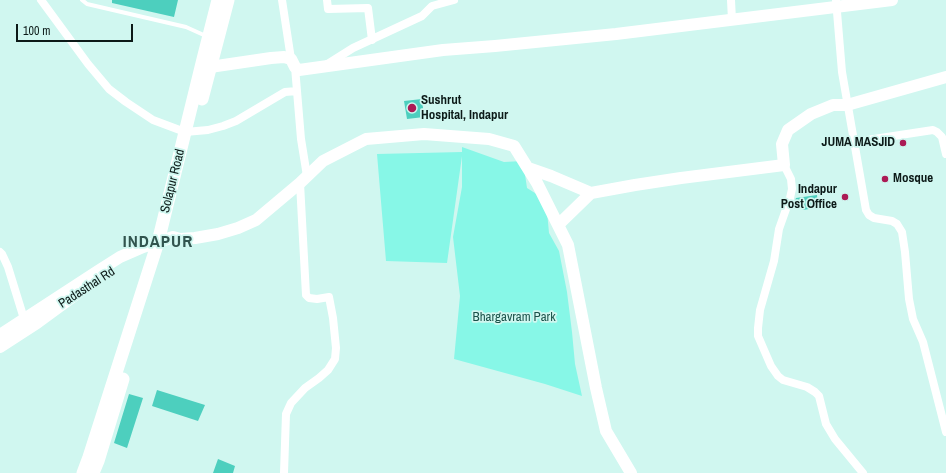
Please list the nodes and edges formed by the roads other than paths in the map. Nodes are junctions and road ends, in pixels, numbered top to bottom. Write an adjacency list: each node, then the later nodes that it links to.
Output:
1 (41, 0): 21 (street)
2 (82, 0): 13 (lane)
3 (218, 0): 13 (main road, Solapur Road)
4 (228, 0): 13 (main road)
5 (282, 0): 15 (street)
6 (327, 0): 14 (street)
7 (454, 0): 10 (street)
8 (731, 0): 12 (street)
9 (892, 0): 11 (street)
10 (440, 2): 14 (street)
11 (836, 3): 12 (street); 20 (street)
12 (732, 20): 16 (street)
13 (213, 38): 17 (main road); 21 (main road, Solapur Road)
14 (372, 40): 16 (street)
15 (293, 63): 16 (street); 17 (street); 19 (street)
16 (323, 66)
17 (210, 68): 21 (main road)
18 (946, 78): 20 (street)
19 (297, 91): 21 (street); 26 (street)
20 (847, 105): 22 (street); 24 (street)
21 (189, 132): 29 (main road, Solapur Road)
22 (854, 142): 23 (street); 34 (street)
23 (946, 154)
24 (784, 165): 27 (street); 39 (street)
25 (528, 168): 26 (street); 27 (street); 28 (street)
26 (304, 180): 29 (street); 37 (street)
27 (591, 193): 28 (street)
28 (558, 225): 38 (street)
29 (165, 242): 31 (street, Padasthal Rd); 35 (main road, Solapur Road)
30 (0, 252): 31 (street)
31 (26, 324): 32 (street, Padasthal Rd); 33 (street, Padasthal Rd)
32 (0, 334)
33 (0, 347)
34 (946, 432)
35 (93, 464): 36 (main road, Solapur Road)
36 (83, 473)
37 (284, 473)
38 (631, 473)
39 (863, 473)

